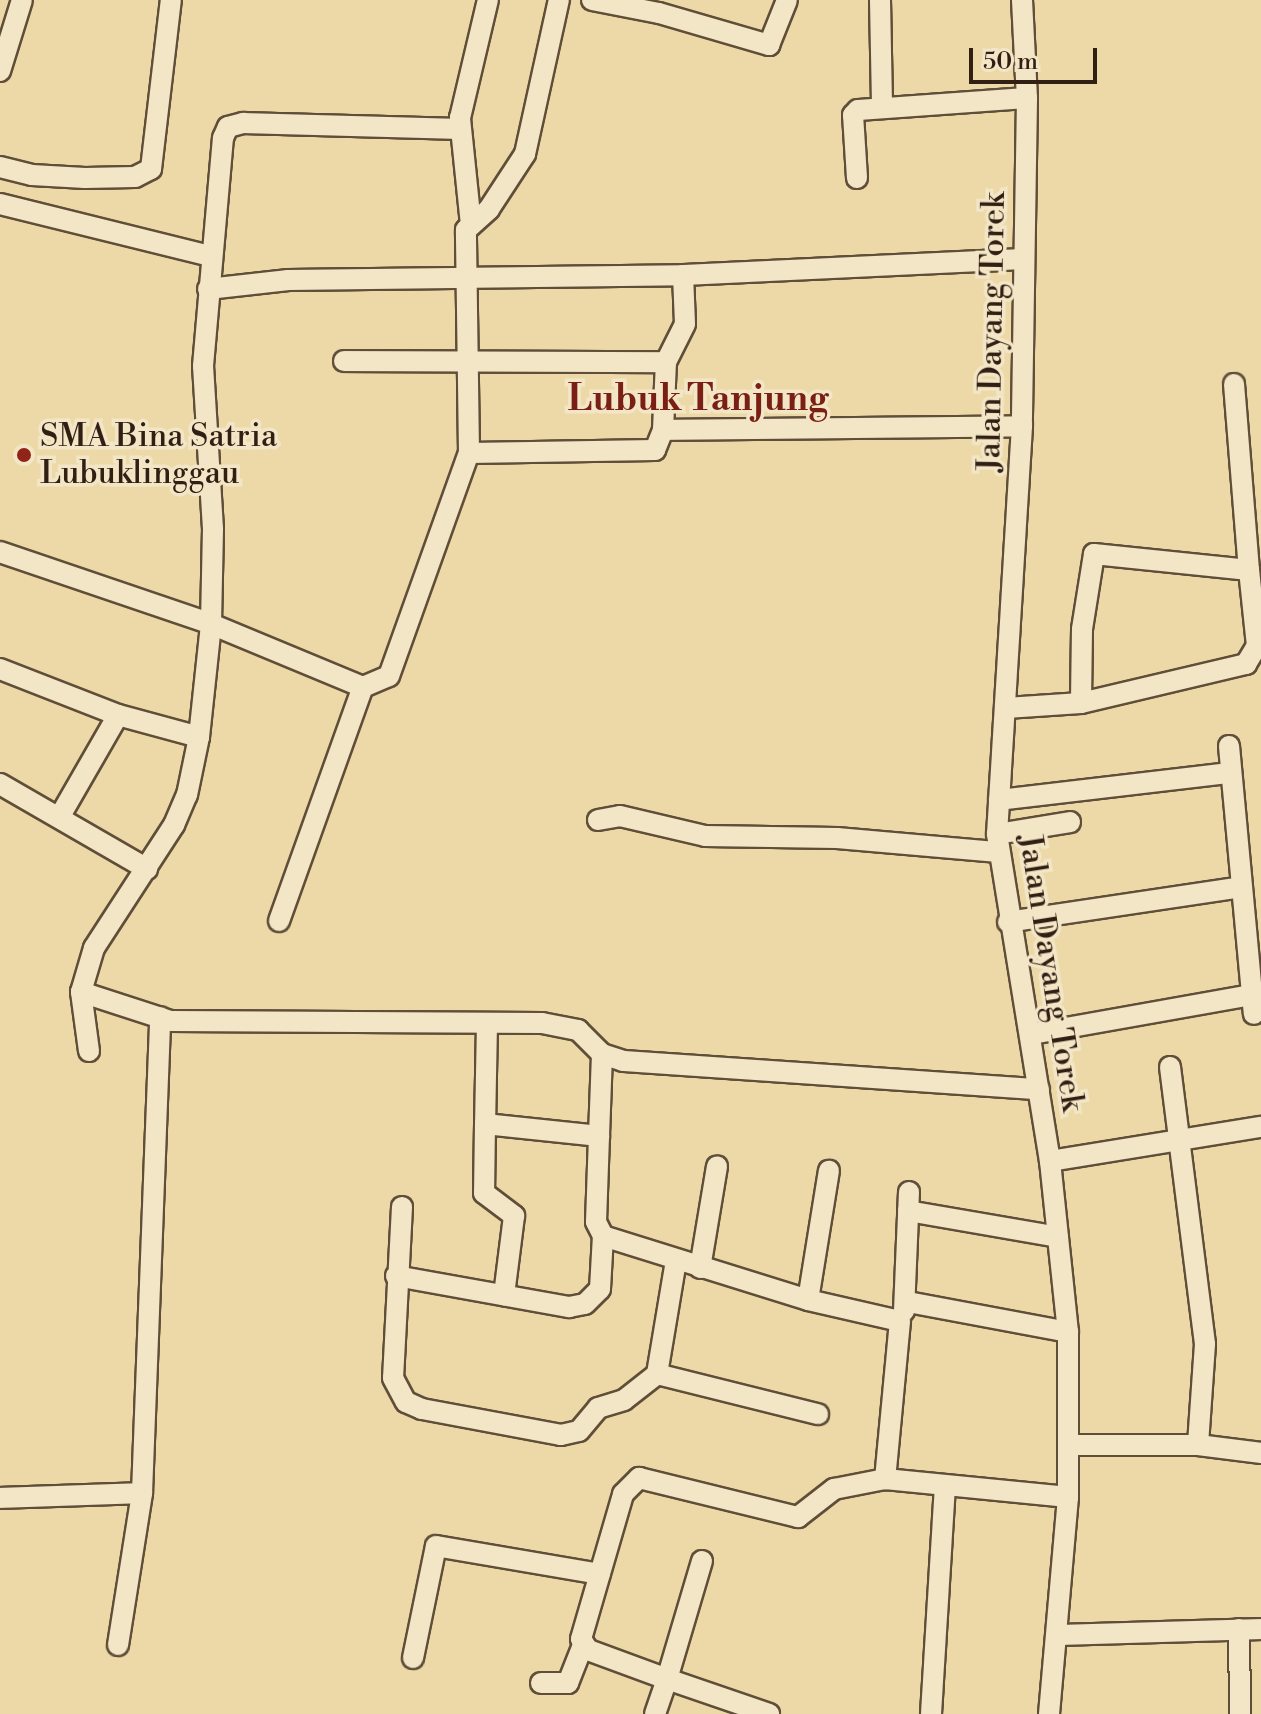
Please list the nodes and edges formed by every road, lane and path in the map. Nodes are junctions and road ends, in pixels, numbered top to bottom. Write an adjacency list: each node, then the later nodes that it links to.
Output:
1 (171, 0): 14 (street)
2 (488, 0): 13 (street)
3 (559, 0): 17 (street)
4 (592, 0): 9 (street)
5 (787, 0): 9 (street)
6 (880, 0): 12 (street)
7 (1022, 0): 11 (street, Jalan Dayang Torek)
8 (14, 2): 10 (street)
9 (662, 6)
10 (0, 71)
11 (1027, 98): 12 (street); 19 (street, Jalan Dayang Torek)
12 (882, 104): 15 (street)
13 (460, 129): 17 (street); 18 (street)
14 (0, 167)
15 (857, 178)
16 (0, 204): 18 (street)
17 (471, 225): 21 (street)
18 (210, 256): 22 (street)
19 (1024, 259): 20 (street); 27 (street, Jalan Dayang Torek)
20 (683, 275): 21 (street); 25 (street)
21 (466, 277): 22 (street); 24 (street)
22 (208, 289): 32 (street)
23 (344, 361): 24 (street)
24 (470, 362): 25 (street); 29 (street)
25 (666, 362): 28 (street)
26 (1234, 384): 31 (street)
27 (1022, 426): 28 (street); 36 (street, Jalan Dayang Torek)
28 (663, 430): 29 (street)
29 (469, 453): 34 (street)
30 (0, 552): 32 (street)
31 (1249, 570): 35 (street); 35 (street)
32 (211, 624): 34 (street); 38 (street)
33 (0, 669): 37 (street)
34 (363, 687): 49 (street)
35 (1081, 703): 36 (street)
36 (1006, 708): 42 (street, Jalan Dayang Torek)
37 (118, 715): 38 (street); 43 (street)
38 (199, 737): 47 (street)
39 (1229, 746): 40 (street)
40 (1230, 773): 42 (street); 48 (street)
41 (0, 784): 43 (street)
42 (999, 800): 46 (street, Jalan Dayang Torek)
43 (60, 816): 47 (street)
44 (598, 820): 46 (street)
45 (1070, 822): 46 (street)
46 (998, 843): 50 (street, Jalan Dayang Torek)
47 (147, 869): 51 (street)
48 (1241, 887): 50 (street); 54 (street)
49 (279, 921)
50 (1008, 922): 54 (street, Jalan Dayang Torek)
51 (81, 992): 52 (street); 55 (street)
52 (160, 1017): 53 (street); 84 (street)
53 (487, 1023): 56 (street); 59 (street)
54 (1032, 1034): 58 (street, Jalan Dayang Torek)
55 (89, 1051)
56 (602, 1054): 58 (street); 61 (street)
57 (1170, 1067): 62 (street)
58 (1039, 1089): 63 (street, Jalan Dayang Torek)
59 (485, 1124): 61 (street); 72 (street)
60 (1261, 1127): 62 (street)
61 (599, 1136): 67 (street)
62 (1181, 1137): 63 (street); 80 (street)
63 (1050, 1161): 68 (street, Jalan Dayang Torek)
64 (717, 1166): 70 (street)
65 (829, 1171): 73 (street)
66 (402, 1207): 71 (street)
67 (603, 1236): 69 (street); 72 (street)
68 (1058, 1237): 74 (street); 76 (street, Jalan Dayang Torek)
69 (676, 1261): 70 (street); 77 (street)
70 (700, 1268): 73 (street)
71 (396, 1276): 72 (street); 77 (street)
72 (504, 1295)
73 (808, 1300): 75 (street)
74 (908, 1302): 75 (street); 76 (street)
75 (900, 1321): 82 (street)
76 (1068, 1332): 79 (street, Jalan Dayang Torek)
77 (657, 1374): 78 (street)
78 (818, 1414)
79 (1070, 1445): 80 (street); 85 (street, Jalan Dayang Torek)
80 (1198, 1445): 81 (street)
81 (1261, 1453)
82 (885, 1479): 83 (street); 88 (street)
83 (945, 1487): 85 (street); 99 (street)
84 (142, 1493): 86 (street); 92 (street)
85 (1068, 1497): 91 (street, Jalan Dayang Torek)
86 (0, 1498)
87 (702, 1561): 95 (street)
88 (600, 1574): 93 (street); 94 (street)
89 (1239, 1629): 90 (street); 91 (street); 101 (street)
90 (1261, 1629)
91 (1060, 1635): 100 (street, Jalan Dayang Torek)
92 (118, 1645)
93 (583, 1645): 95 (street); 96 (street)
94 (413, 1658)
95 (667, 1679): 97 (street); 98 (street)
96 (541, 1683)
97 (655, 1714)
98 (769, 1714)
99 (931, 1714)
100 (1049, 1714)
101 (1240, 1714)

